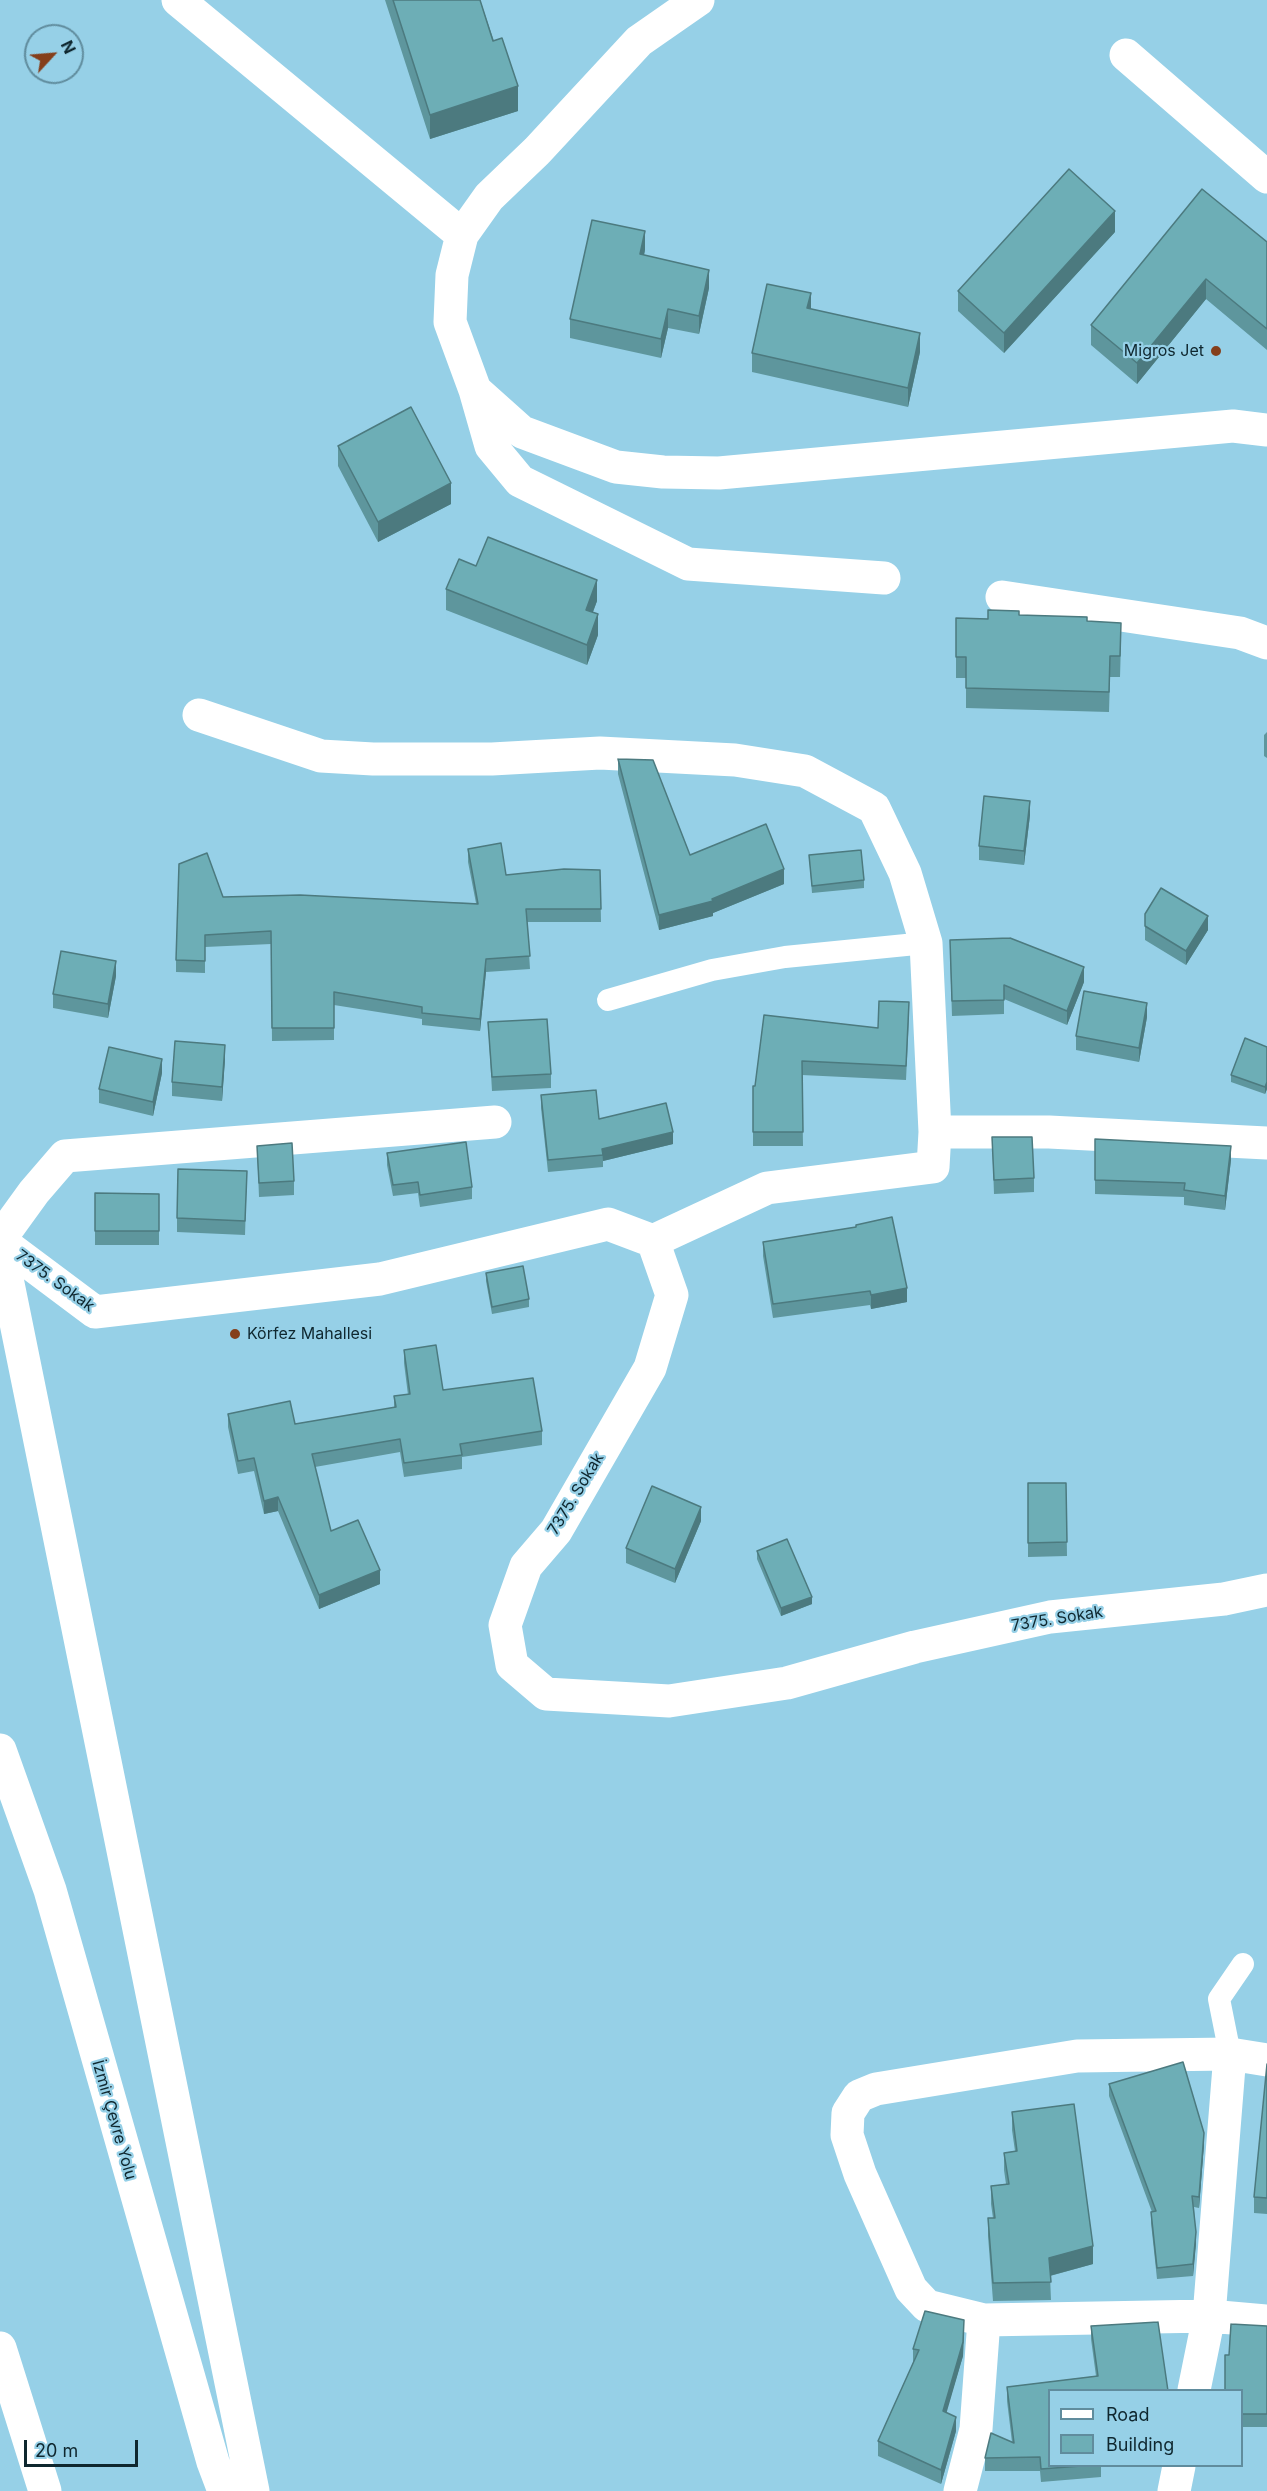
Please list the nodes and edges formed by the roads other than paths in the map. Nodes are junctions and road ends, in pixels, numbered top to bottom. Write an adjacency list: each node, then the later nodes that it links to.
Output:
1 (178, 0): 5 (main road)
2 (698, 0): 5 (main road)
3 (1126, 55): 4 (main road)
4 (1267, 177)
5 (462, 235): 6 (main road)
6 (475, 390): 7 (main road); 8 (main road)
7 (1267, 430)
8 (884, 578)
9 (1002, 597): 10 (main road)
10 (1267, 643)
11 (199, 715): 12 (main road)
12 (926, 943): 13 (lane); 15 (main road)
13 (608, 1000)
14 (495, 1122): 17 (main road)
15 (935, 1132): 16 (main road); 18 (main road)
16 (1267, 1143)
17 (0, 1241): 18 (main road, 7375. Sokak); 32 (main road)
18 (653, 1241): 19 (main road, 7375. Sokak)
19 (1267, 1590)
20 (0, 1750): 31 (main road, İzmir Çevre Yolu)
21 (1243, 1964): 22 (lane)
22 (1230, 2054): 23 (main road); 24 (main road); 25 (main road)
23 (1267, 2060)
24 (1209, 2316): 25 (main road); 26 (main road); 28 (main road)
25 (984, 2320): 33 (main road)
26 (1267, 2321)
27 (0, 2348): 30 (main road)
28 (1194, 2389)
29 (1179, 2467): 34 (main road)
30 (45, 2491)
31 (224, 2491)
32 (253, 2491)
33 (960, 2491)
34 (1174, 2491)

